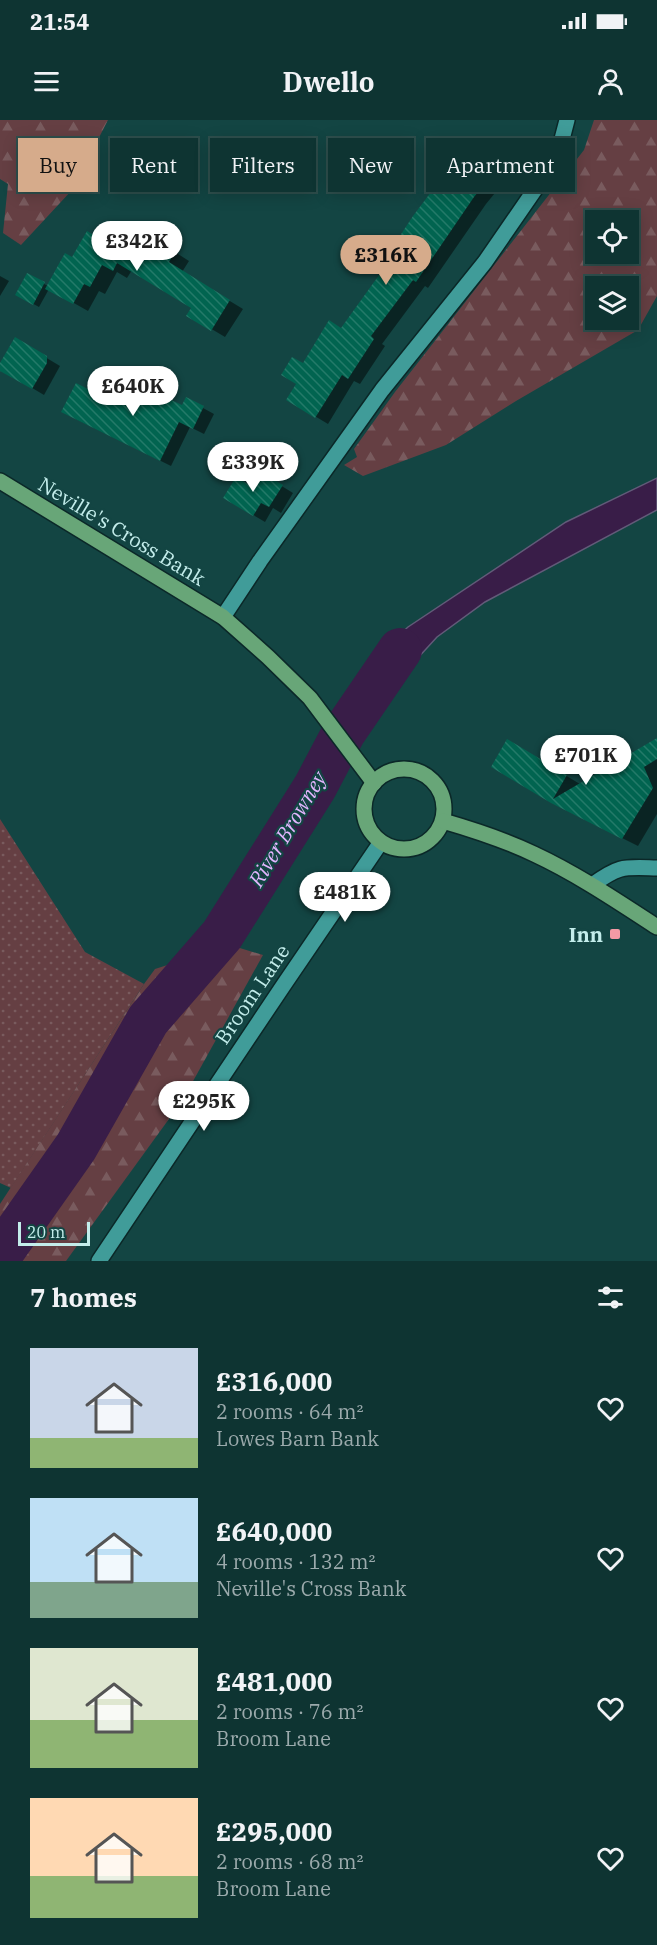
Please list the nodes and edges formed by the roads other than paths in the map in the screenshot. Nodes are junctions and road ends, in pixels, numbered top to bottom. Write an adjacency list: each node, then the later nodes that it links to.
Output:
1 (567, 120): 3 (street)
2 (0, 481): 3 (main road, Neville's Cross Bank)
3 (223, 616): 4 (main road, Neville's Cross Bank)
4 (374, 783): 5 (main road); 6 (main road)
5 (443, 821): 6 (main road); 8 (main road)
6 (381, 842): 10 (street, Broom Lane)
7 (657, 868): 8 (street)
8 (591, 885): 9 (main road)
9 (657, 927)
10 (99, 1261)

